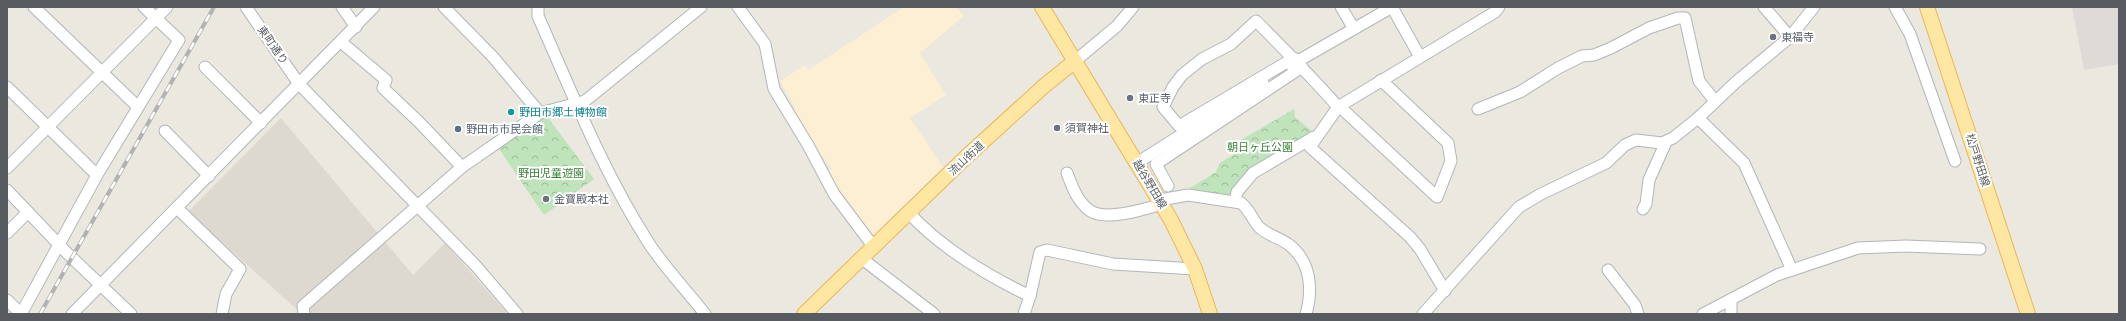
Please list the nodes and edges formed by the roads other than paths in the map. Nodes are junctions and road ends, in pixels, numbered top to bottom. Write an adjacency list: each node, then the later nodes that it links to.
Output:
1 (34, 7): 29 (street)
2 (144, 7): 20 (street)
3 (167, 7): 20 (street)
4 (247, 7): 31 (street, 東町通り)
5 (342, 7): 21 (street)
6 (374, 7): 21 (street)
7 (444, 7): 38 (street)
8 (538, 7): 34 (street)
9 (701, 7): 34 (street)
10 (738, 7): 63 (street)
11 (1042, 7): 26 (main road, 越谷野田線)
12 (1133, 7): 26 (street, 流山街道)
13 (1341, 7): 22 (street)
14 (1392, 7): 22 (street); 25 (street)
15 (1499, 7): 25 (street)
16 (1764, 7): 23 (street)
17 (1814, 7): 23 (street)
18 (1895, 7): 45 (street)
19 (1927, 7): 90 (main road, 松戸野田線)
20 (156, 19): 29 (street); 35 (street)
21 (356, 27): 24 (street)
22 (1354, 29): 27 (street)
23 (1790, 37): 33 (street)
24 (341, 42): 31 (street); 47 (street)
25 (1420, 57): 30 (street)
26 (1075, 61): 46 (main road, 越谷野田線); 60 (main road, 流山街道)
27 (1298, 62): 27 (street); 36 (street); 46 (street); 52 (street)
28 (205, 67): 40 (street)
29 (102, 73): 35 (street); 41 (street)
30 (1381, 80): 36 (street); 36 (street)
31 (299, 84): 40 (street); 56 (street, 東町通り)
32 (7, 87): 41 (street)
33 (1715, 101): 37 (street); 39 (street)
34 (577, 102): 38 (street); 80 (street)
35 (137, 106): 50 (street)
36 (1339, 107): 43 (street)
37 (1478, 109)
38 (540, 112): 47 (street)
39 (1698, 118): 44 (street); 68 (street)
40 (261, 123): 51 (street)
41 (47, 128): 48 (street); 50 (street)
42 (165, 131): 51 (street)
43 (1317, 135): 54 (street); 70 (street)
44 (1666, 142): 58 (street); 70 (street)
45 (1955, 161)
46 (1137, 163): 55 (main road, 越谷野田線)
47 (462, 167): 56 (street)
48 (7, 168)
49 (1067, 173): 55 (street)
50 (97, 175): 62 (street)
51 (209, 176): 57 (street)
52 (1168, 186)
53 (7, 190): 59 (street)
54 (1235, 201): 55 (street); 85 (street)
55 (1161, 202): 66 (main road, 越谷野田線)
56 (418, 206): 78 (street); 79 (street, 東町通り)
57 (177, 208): 69 (street); 77 (street)
58 (1643, 209)
59 (28, 212): 61 (street); 62 (street)
60 (908, 212): 63 (main road, 流山街道); 71 (street)
61 (7, 233)
62 (58, 243): 69 (street); 74 (street)
63 (873, 246): 65 (main road, 流山街道)
64 (1980, 249): 68 (street)
65 (861, 258): 81 (main road, 流山街道); 82 (street)
66 (1194, 269): 71 (street); 84 (main road, 越谷野田線)
67 (1608, 270): 87 (street)
68 (1792, 270): 73 (street)
69 (101, 285): 75 (street); 76 (street)
70 (1445, 291): 86 (street)
71 (1030, 296): 83 (street)
72 (7, 300): 74 (street)
73 (1731, 300): 88 (street); 89 (street)
74 (21, 314)
75 (72, 314)
76 (131, 314)
77 (222, 314)
78 (304, 314)
79 (517, 314)
80 (705, 314)
81 (804, 314)
82 (934, 314)
83 (1024, 314)
84 (1210, 314)
85 (1306, 314)
86 (1423, 314)
87 (1638, 314)
88 (1703, 314)
89 (1731, 314)
90 (2028, 314)

